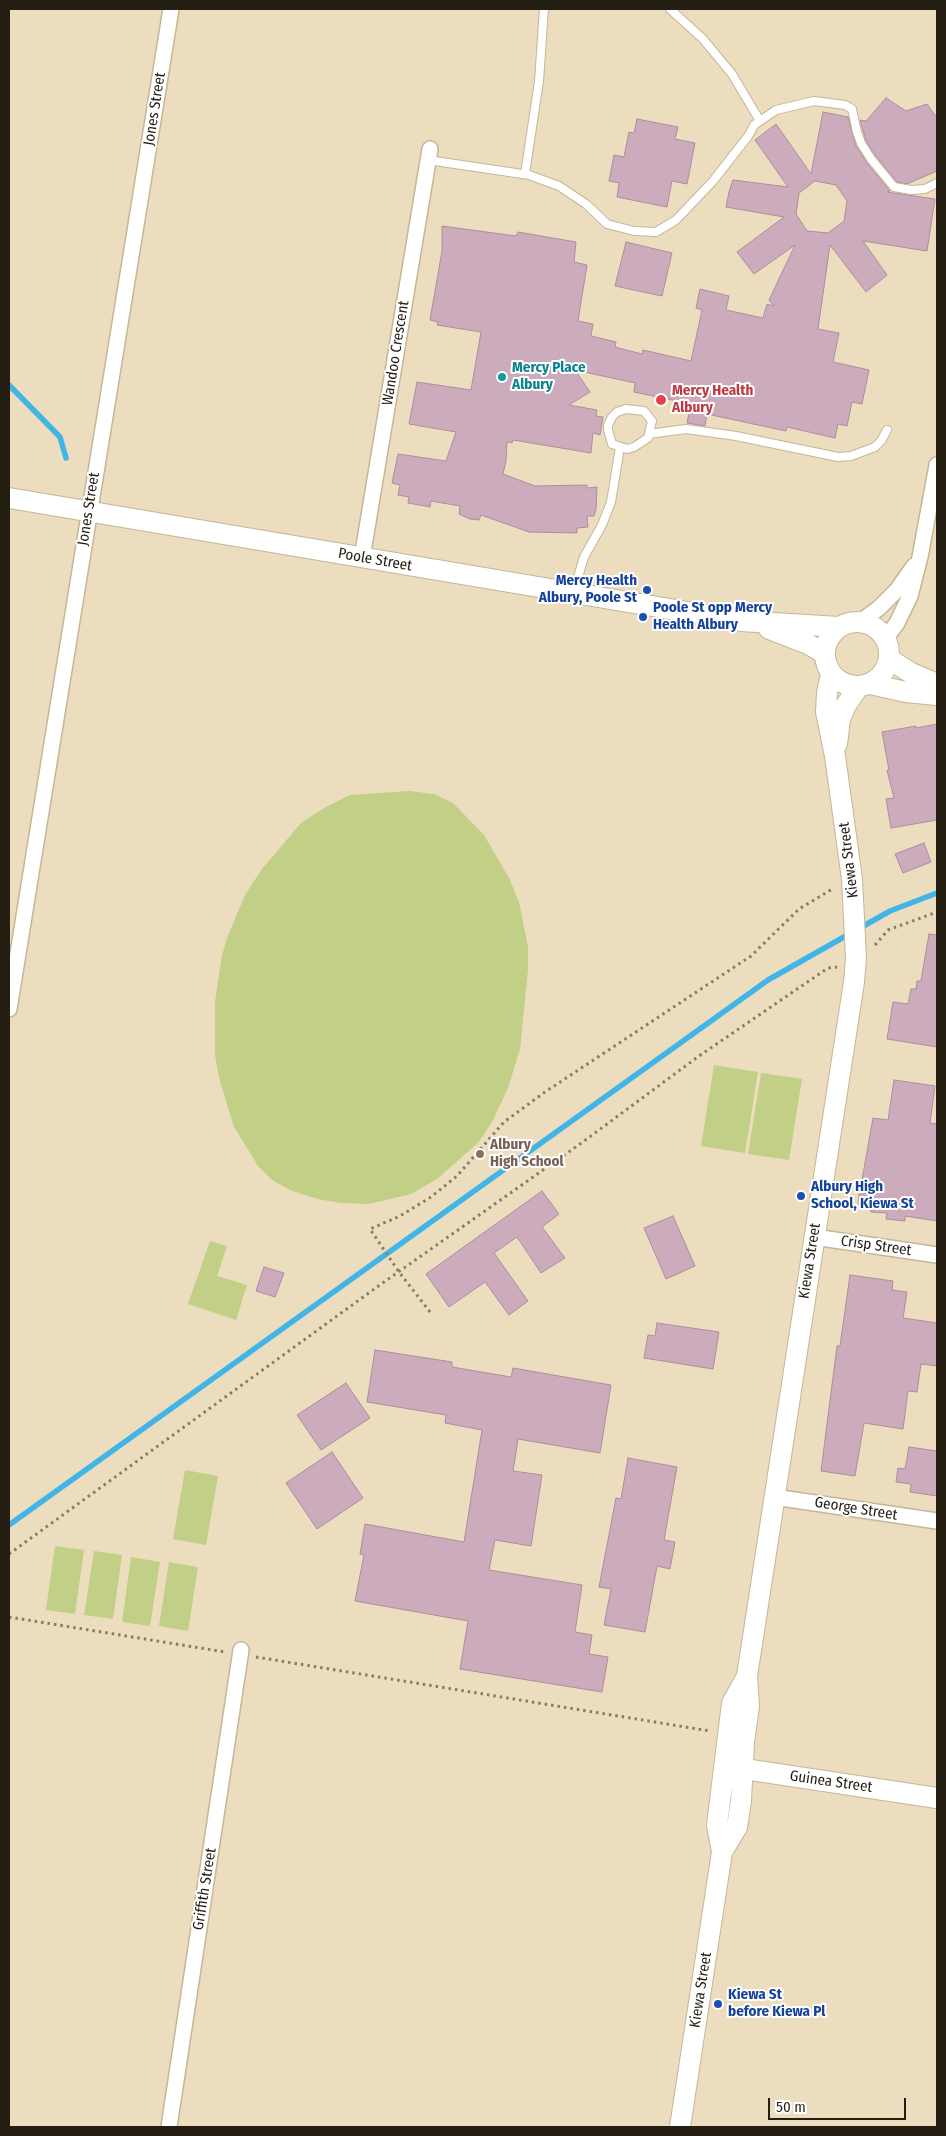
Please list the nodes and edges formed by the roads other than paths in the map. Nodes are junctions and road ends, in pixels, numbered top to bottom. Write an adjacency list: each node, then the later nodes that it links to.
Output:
1 (171, 9): 13 (street, Jones Street)
2 (544, 9): 6 (lane)
3 (670, 9): 4 (lane)
4 (760, 121): 6 (lane); 7 (lane)
5 (429, 154): 6 (lane); 15 (street, Wandoo Crescent)
6 (525, 174)
7 (937, 183)
8 (888, 430): 9 (lane)
9 (649, 434): 10 (lane); 10 (lane)
10 (620, 448): 16 (lane)
11 (937, 465): 14 (street)
12 (9, 498): 13 (street, Poole Street)
13 (88, 511): 15 (street, Poole Street); 28 (street, Jones Street)
14 (920, 557): 18 (street); 20 (street)
15 (362, 558): 16 (street, Poole Street)
16 (574, 593): 17 (street, Poole Street)
17 (741, 621): 19 (street, Poole Street); 21 (street, Poole Street)
18 (860, 622): 19 (street); 20 (street)
19 (839, 627): 21 (street)
20 (886, 639): 22 (street)
21 (824, 654): 23 (street)
22 (889, 660): 24 (street); 25 (street)
23 (831, 674): 25 (street); 27 (street, Kiewa Street)
24 (937, 684)
25 (865, 685): 26 (street); 27 (street, Kiewa Street)
26 (937, 695)
27 (835, 756): 29 (street, Kiewa Street)
28 (9, 1009)
29 (814, 1237): 30 (street, Crisp Street); 31 (street, Kiewa Street)
30 (937, 1255)
31 (774, 1497): 32 (street, George Street); 34 (street, Kiewa Street)
32 (937, 1522)
33 (241, 1652): 36 (street, Griffith Street)
34 (733, 1768): 35 (street, Guinea Street); 37 (street, Kiewa Street)
35 (937, 1798)
36 (169, 2127)
37 (680, 2127)

